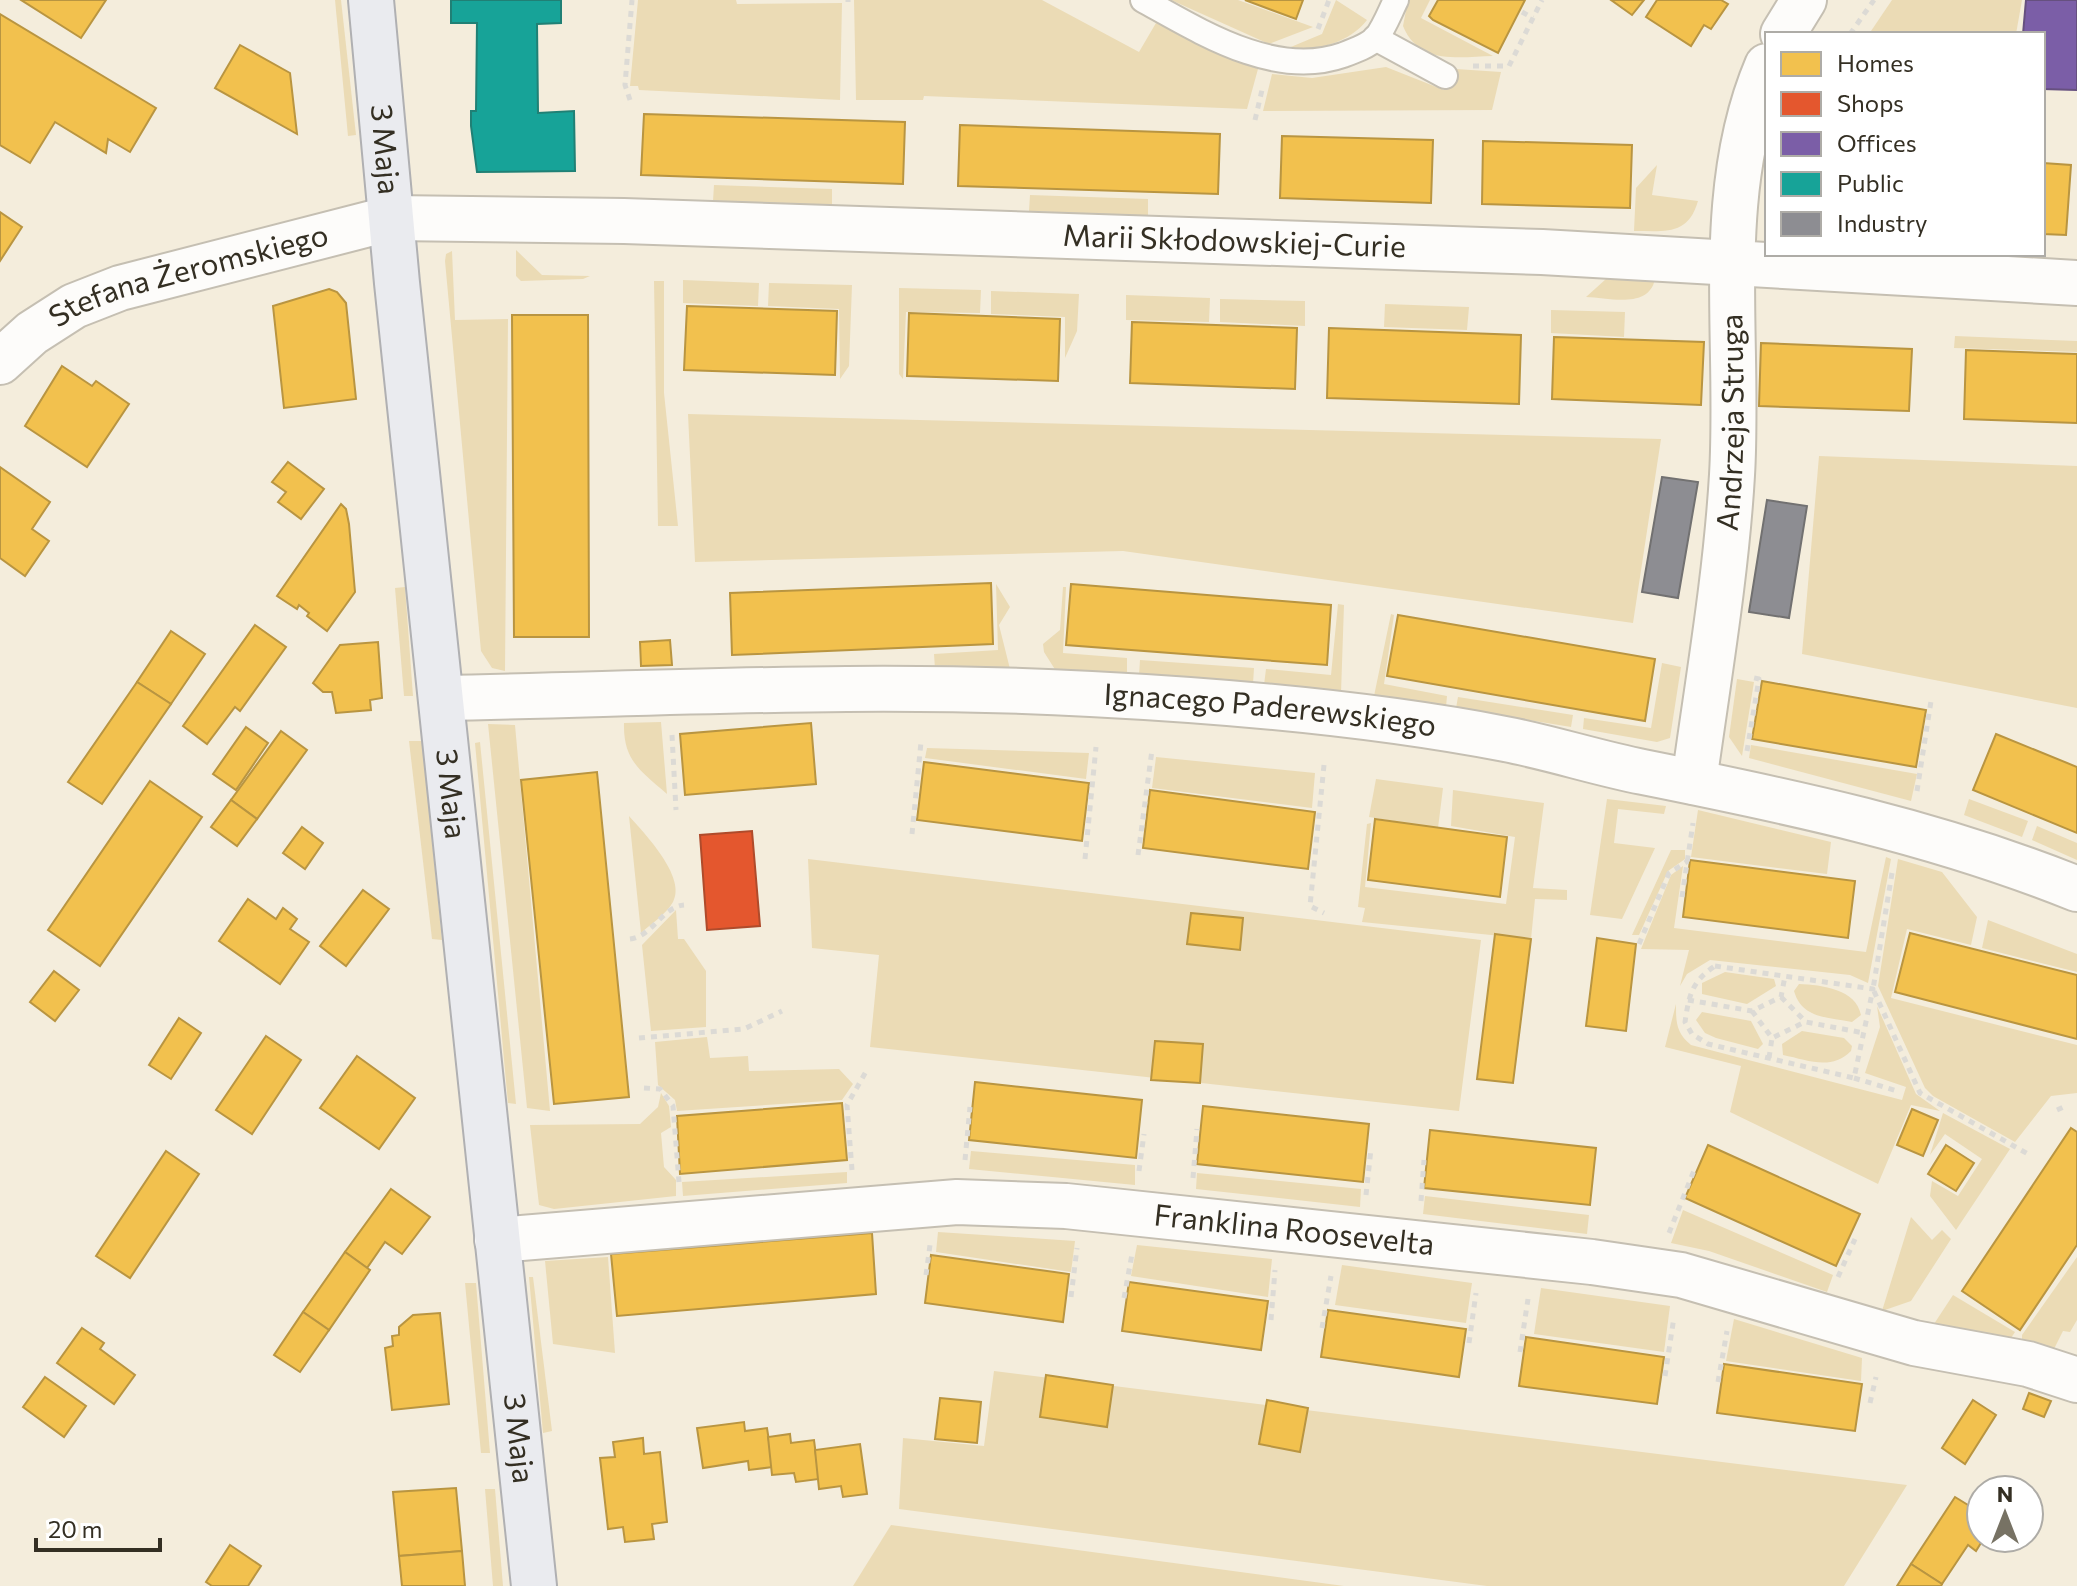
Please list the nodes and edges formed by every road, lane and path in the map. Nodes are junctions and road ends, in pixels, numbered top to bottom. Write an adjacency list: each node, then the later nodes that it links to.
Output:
1 (371, 0): 16 (main road, 3 Maja)
2 (632, 0): 15 (path)
3 (1143, 0): 12 (lane)
4 (1396, 0): 12 (lane)
5 (1542, 0): 9 (path)
6 (1804, 0): 10 (street)
7 (1874, 0): 11 (path)
8 (1522, 12): 9 (path)
9 (1533, 18): 14 (path)
10 (1784, 32)
11 (1851, 32)
12 (1375, 38): 14 (lane)
13 (1765, 71): 17 (street, Andrzeja Struga)
14 (1445, 76)
15 (630, 100)
16 (392, 218): 17 (street, Marii Skłodowskiej-Curie); 19 (street, Stefana Żeromskiego); 20 (main road, 3 Maja)
17 (1735, 263): 18 (street, Marii Skłodowskiej-Curie); 28 (street, Andrzeja Struga)
18 (2077, 283)
19 (0, 362)
20 (441, 698): 28 (street, Ignacego Paderewskiego); 74 (main road, 3 Maja)
21 (1931, 701): 27 (path)
22 (672, 734): 29 (path)
23 (921, 742): 30 (path)
24 (1096, 747): 32 (path)
25 (1152, 750): 31 (path)
26 (1324, 765): 38 (path)
27 (1916, 793)
28 (1694, 799): 33 (path); 35 (street, Ignacego Paderewskiego)
29 (676, 810)
30 (912, 834)
31 (1138, 855)
32 (1085, 859)
33 (1688, 861): 36 (path); 40 (path)
34 (1893, 866): 42 (path)
35 (2077, 889)
36 (1682, 897)
37 (684, 905): 39 (path)
38 (1324, 913)
39 (630, 939)
40 (1639, 944)
41 (1785, 976): 42 (path); 43 (path); 44 (path)
42 (1873, 989): 48 (path); 62 (path)
43 (1781, 997): 46 (path); 47 (path)
44 (1688, 1000): 46 (path); 51 (path)
45 (782, 1011): 49 (path)
46 (1752, 1011): 50 (path)
47 (1806, 1022): 48 (path); 50 (path)
48 (1864, 1033): 53 (path)
49 (639, 1038)
50 (1772, 1038): 51 (path)
51 (1769, 1058): 53 (path)
52 (868, 1068): 66 (path)
53 (1854, 1078): 55 (path)
54 (644, 1088): 69 (path)
55 (1897, 1091)
56 (2066, 1106): 58 (path)
57 (970, 1107): 64 (path)
58 (2057, 1110)
59 (1197, 1129): 68 (path)
60 (1144, 1134): 67 (path)
61 (1371, 1149): 70 (path)
62 (2028, 1154)
63 (1424, 1160): 71 (path)
64 (964, 1166)
65 (1695, 1168): 72 (path)
66 (852, 1174)
67 (1139, 1178)
68 (1192, 1185)
69 (680, 1189)
70 (1365, 1202)
71 (1420, 1207)
72 (1668, 1236)
73 (1855, 1239): 79 (path)
74 (497, 1240): 91 (street, Franklina Roosevelta); 93 (main road, 3 Maja)
75 (1078, 1241): 82 (path)
76 (1133, 1246): 83 (path)
77 (1276, 1263): 85 (path)
78 (1332, 1270): 87 (path)
79 (1836, 1282)
80 (1476, 1286): 88 (path)
81 (1528, 1293): 89 (path)
82 (1071, 1297)
83 (1124, 1298)
84 (1676, 1309): 90 (path)
85 (1271, 1320)
86 (1728, 1325): 92 (path)
87 (1322, 1328)
88 (1469, 1343)
89 (1520, 1352)
90 (1665, 1376)
91 (2077, 1380)
92 (1718, 1382)
93 (534, 1586)

